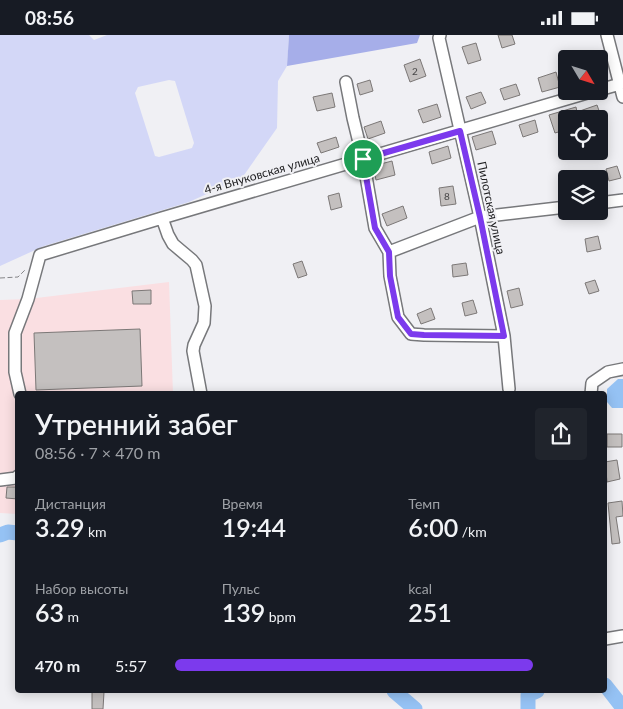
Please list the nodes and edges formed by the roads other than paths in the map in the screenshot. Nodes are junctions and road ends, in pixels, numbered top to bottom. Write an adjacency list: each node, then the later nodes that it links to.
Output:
1 (440, 35): 8 (street, Пилотская улица)
2 (607, 35): 4 (street)
3 (346, 82): 9 (street)
4 (620, 84): 5 (street); 6 (street)
5 (608, 87)
6 (623, 97)
7 (564, 100): 8 (street, 4-я Внуковская улица)
8 (460, 131): 9 (street, 4-я Внуковская улица); 13 (street, Пилотская улица)
9 (363, 159): 14 (street, 4-я Внуковская улица); 15 (street)
10 (623, 200): 11 (street)
11 (608, 202)
12 (558, 208): 13 (street)
13 (480, 217): 15 (street); 16 (street, Пилотская улица)
14 (162, 218): 19 (street, 4-я Внуковская улица); 20 (street)
15 (389, 252): 16 (street)
16 (504, 336): 18 (street, Пилотская улица)
17 (623, 369): 21 (street)
18 (509, 389)
19 (19, 391)
20 (201, 391)
21 (591, 391)
22 (15, 479): 23 (street)
23 (0, 480)
24 (607, 635): 25 (street)
25 (623, 636)

